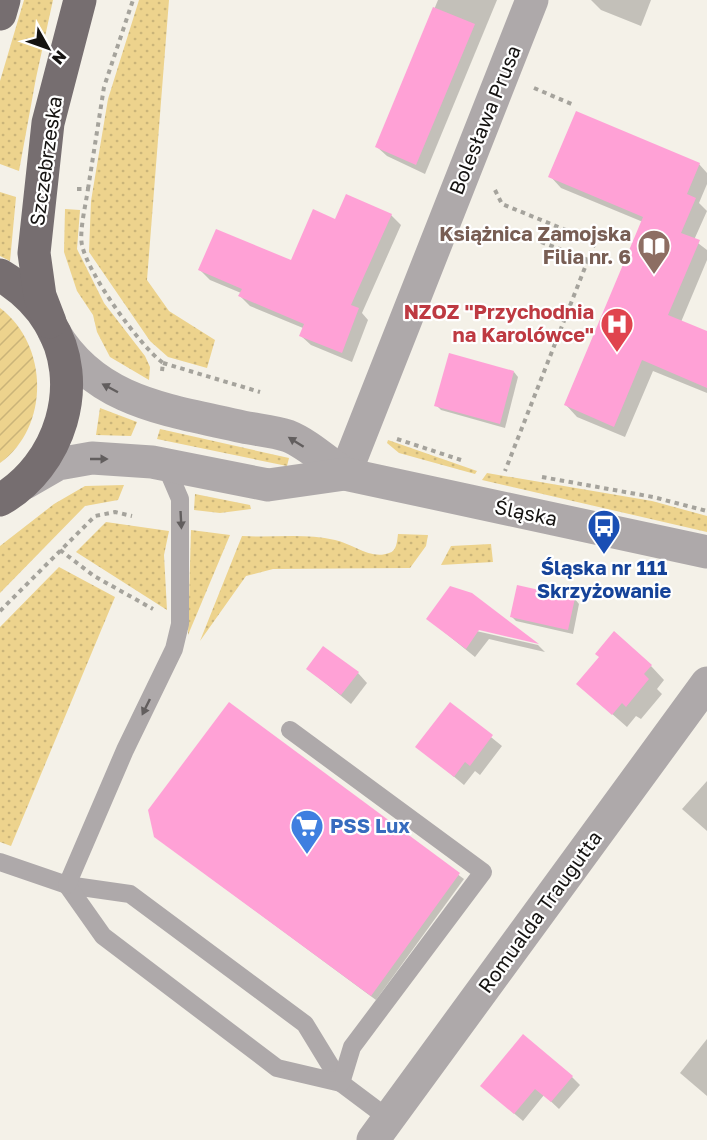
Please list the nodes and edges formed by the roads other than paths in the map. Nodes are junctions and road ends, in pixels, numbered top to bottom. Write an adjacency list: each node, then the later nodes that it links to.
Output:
1 (80, 0): 4 (main road, Szczebrzeska)
2 (532, 0): 6 (street, Bolesława Prusa)
3 (0, 275): 4 (main road)
4 (51, 326): 6 (street, Śląska, one-way to 4); 7 (main road, Szczebrzeska)
5 (165, 464): 6 (street, Śląska); 7 (street, Śląska, one-way to 5); 12 (lane, one-way to 12)
6 (345, 474): 8 (street, Śląska)
7 (7, 496)
8 (707, 552)
9 (707, 683): 14 (street, Romualda Traugutta)
10 (290, 730): 13 (lane)
11 (0, 862): 12 (lane)
12 (67, 885): 13 (lane); 13 (lane)
13 (341, 1083): 14 (lane)
14 (381, 1129)

